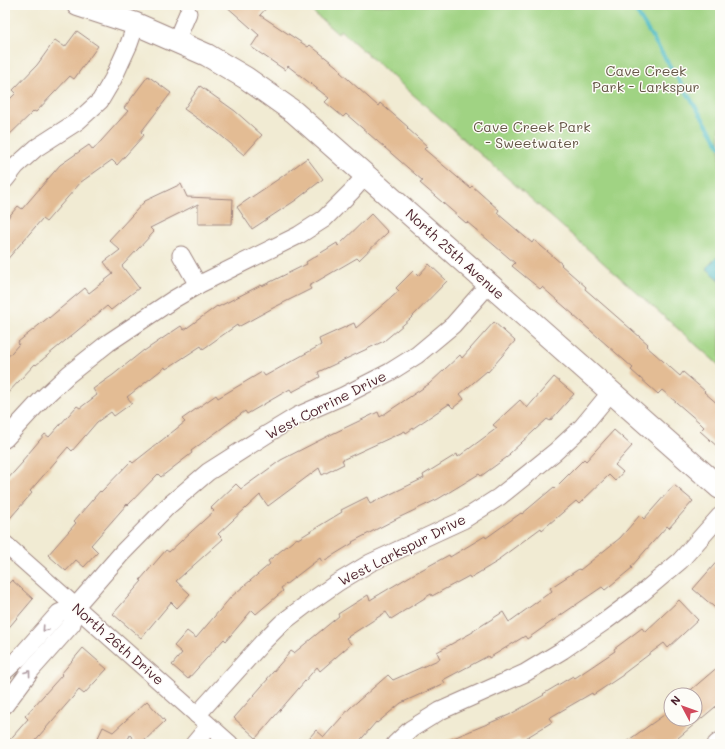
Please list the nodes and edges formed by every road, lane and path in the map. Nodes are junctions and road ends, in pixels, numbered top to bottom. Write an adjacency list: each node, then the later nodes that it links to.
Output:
1 (78, 5): 3 (street, North 25th Avenue)
2 (188, 13): 4 (street)
3 (136, 24): 4 (street, North 25th Avenue); 6 (street)
4 (176, 41): 5 (street, North 25th Avenue)
5 (366, 175): 8 (street, North 25th Avenue); 9 (street)
6 (5, 180)
7 (182, 254): 9 (street)
8 (489, 284): 10 (street, North 25th Avenue); 15 (street, West Corrine Drive)
9 (198, 285): 11 (street)
10 (611, 392): 12 (street, North 25th Avenue); 18 (street, West Larkspur Drive)
11 (5, 438)
12 (720, 488)
13 (720, 516): 22 (street)
14 (5, 544): 15 (street, North 26th Drive)
15 (76, 607): 16 (street, West Corrine Drive, one-way to 16); 17 (street, West Corrine Drive, one-way to 15); 18 (street, North 26th Drive)
16 (5, 671)
17 (5, 705)
18 (203, 721): 20 (street, West Larkspur Drive); 21 (street, North 26th Drive)
19 (720, 741): 23 (street)
20 (194, 744)
21 (230, 744)
22 (394, 744)
23 (716, 744)

